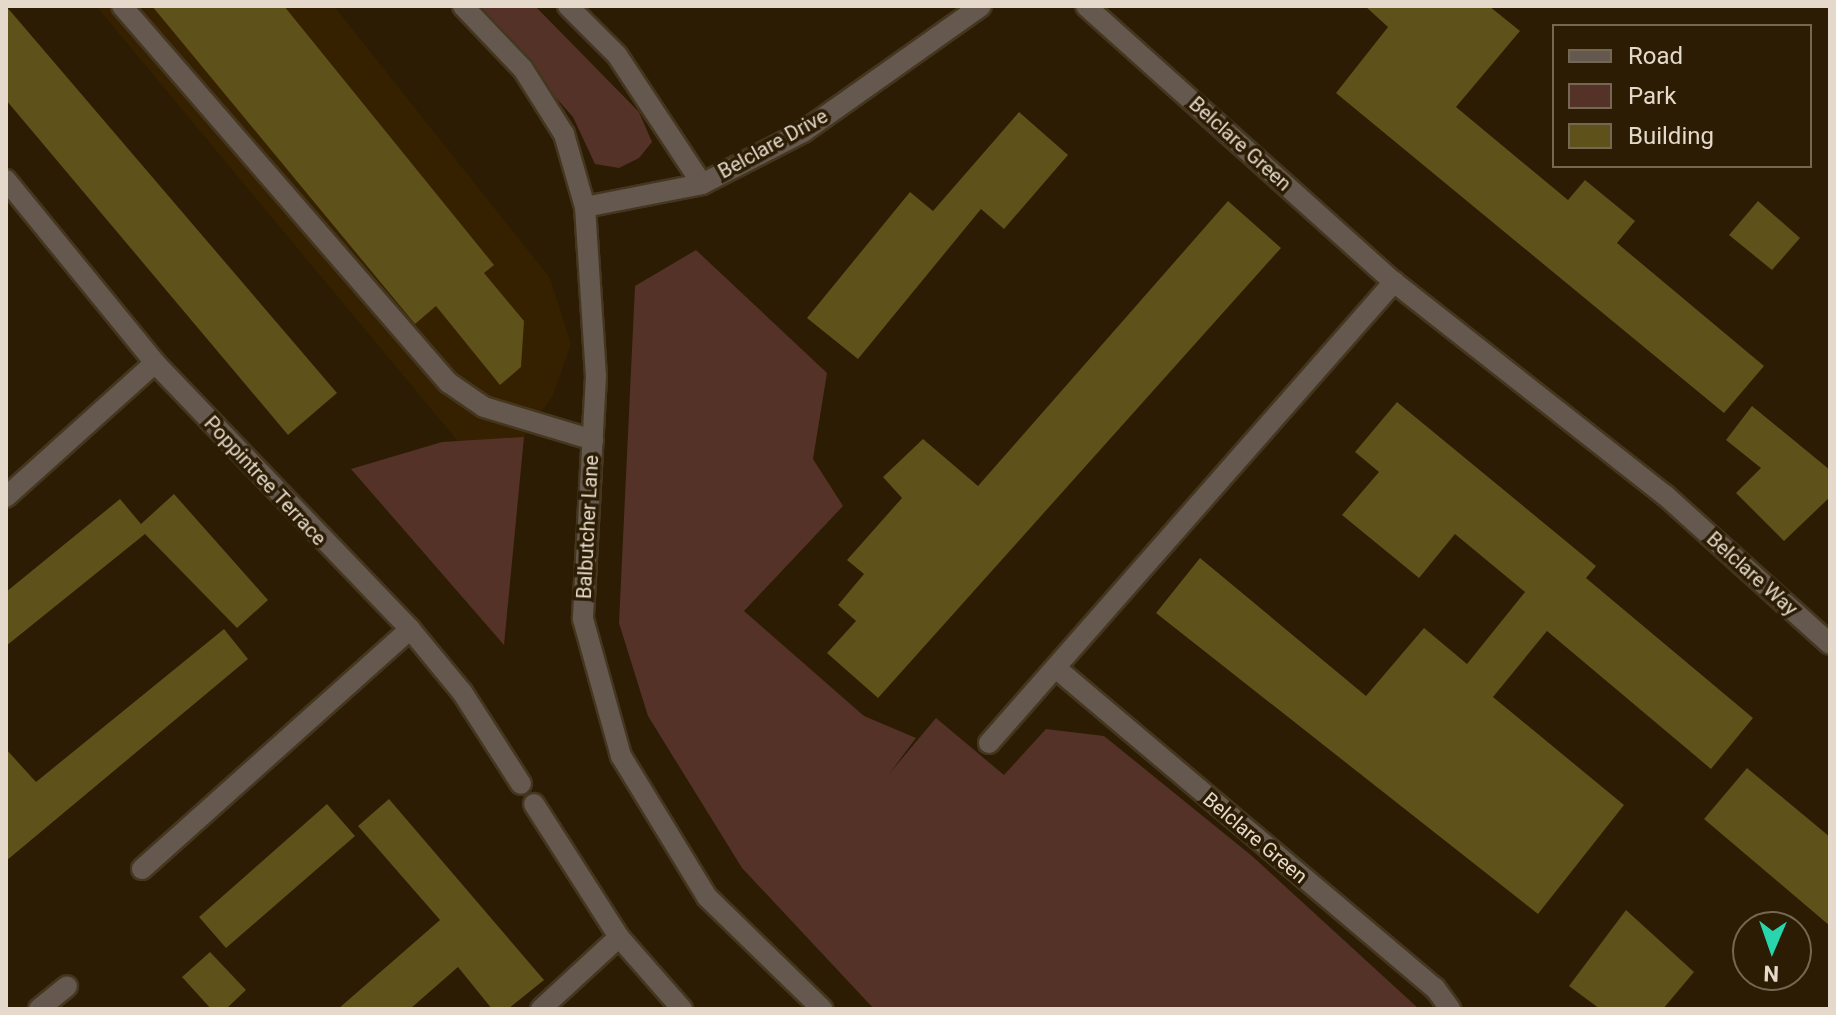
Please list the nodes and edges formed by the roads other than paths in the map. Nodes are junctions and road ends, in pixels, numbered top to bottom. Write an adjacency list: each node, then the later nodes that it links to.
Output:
1 (122, 6): 11 (street)
2 (463, 6): 8 (street, Balbutcher Lane)
3 (568, 6): 7 (street)
4 (981, 6): 7 (street, Belclare Drive)
5 (1086, 6): 9 (street, Belclare Green)
6 (6, 180): 10 (street, Poppintree Terrace)
7 (702, 184): 8 (street, Belclare Drive)
8 (585, 207): 11 (street, Balbutcher Lane)
9 (1394, 282): 13 (street, Belclare Green); 16 (street)
10 (155, 363): 12 (street); 14 (street, Poppintree Terrace)
11 (593, 440): 26 (street, Balbutcher Lane)
12 (6, 497)
13 (1674, 504): 15 (street, Belclare Way)
14 (410, 629): 18 (street, Poppintree Terrace); 20 (street)
15 (1830, 644)
16 (1057, 669): 17 (street); 27 (street, Belclare Green)
17 (989, 743)
18 (521, 784)
19 (534, 804): 21 (street)
20 (142, 869)
21 (619, 937): 24 (street); 25 (street)
22 (67, 986): 23 (street)
23 (39, 1009)
24 (541, 1009)
25 (682, 1009)
26 (822, 1009)
27 (1450, 1009)

